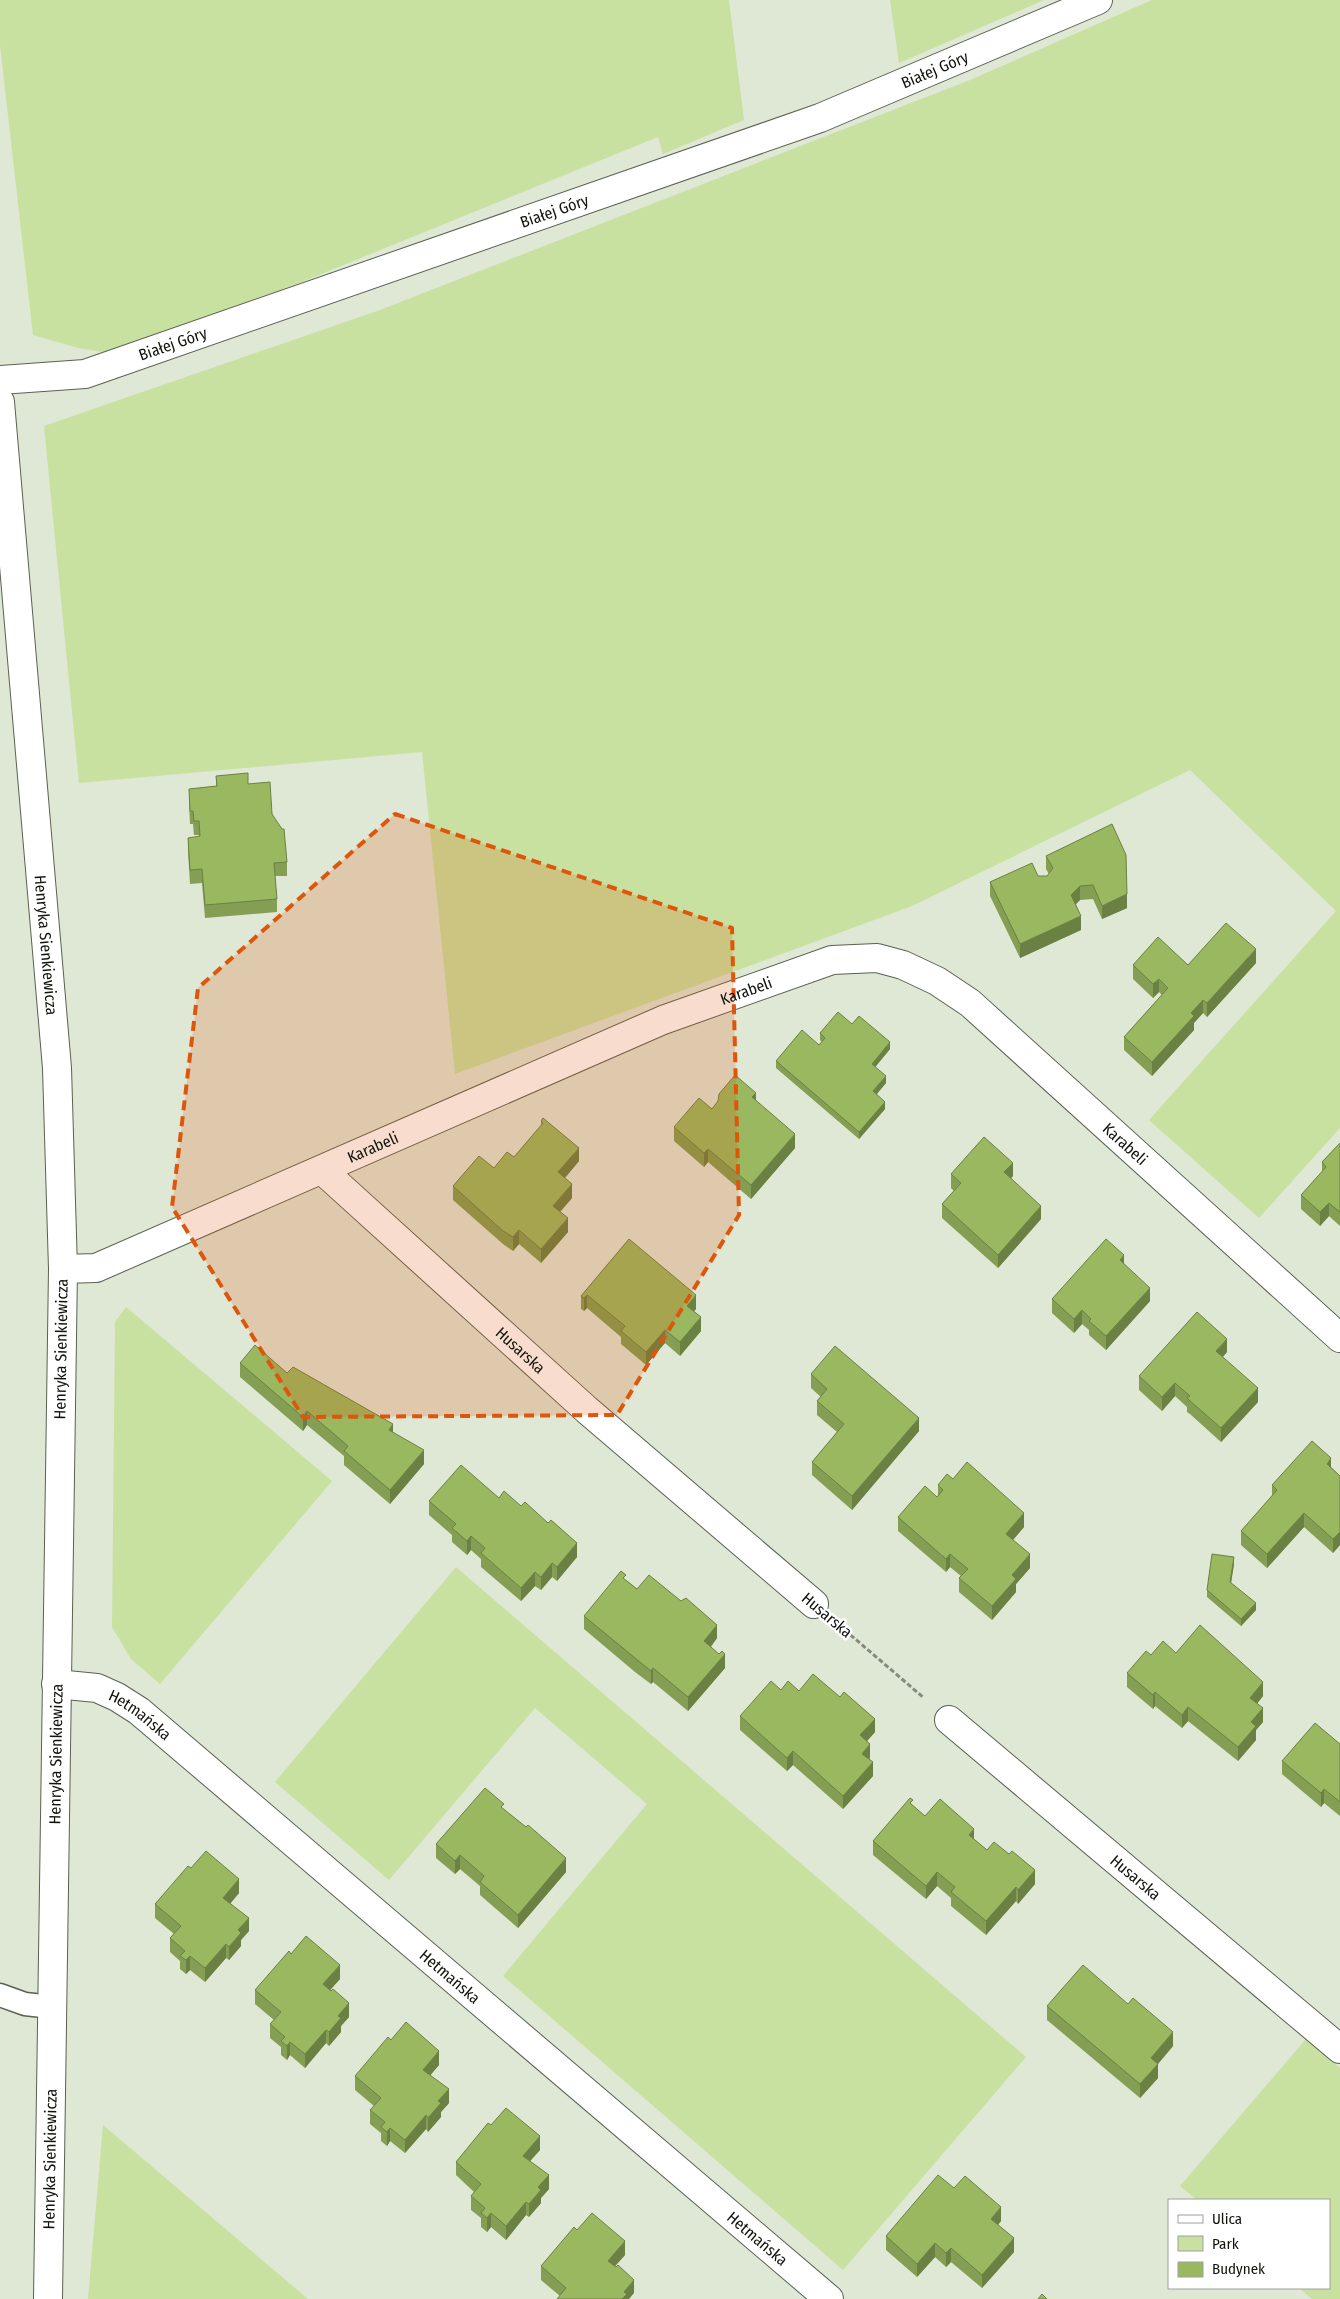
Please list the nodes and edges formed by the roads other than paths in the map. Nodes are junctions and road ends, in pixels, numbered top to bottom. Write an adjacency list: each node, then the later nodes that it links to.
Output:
1 (1098, 0): 2 (street, Białej Góry)
2 (0, 380)
3 (0, 402): 4 (street, Henryka Sienkiewicza)
4 (2, 434): 6 (street, Henryka Sienkiewicza)
5 (322, 1170): 6 (street, Karabeli); 7 (street, Karabeli); 8 (street, Husarska)
6 (63, 1270): 9 (street, Henryka Sienkiewicza)
7 (1340, 1338)
8 (814, 1604)
9 (56, 1684): 12 (street, Henryka Sienkiewicza); 15 (street, Hetmańska)
10 (950, 1720): 13 (street, Husarska)
11 (0, 1996): 12 (lane)
12 (52, 2007): 14 (street, Henryka Sienkiewicza)
13 (1340, 2049)
14 (48, 2299)
15 (829, 2299)

